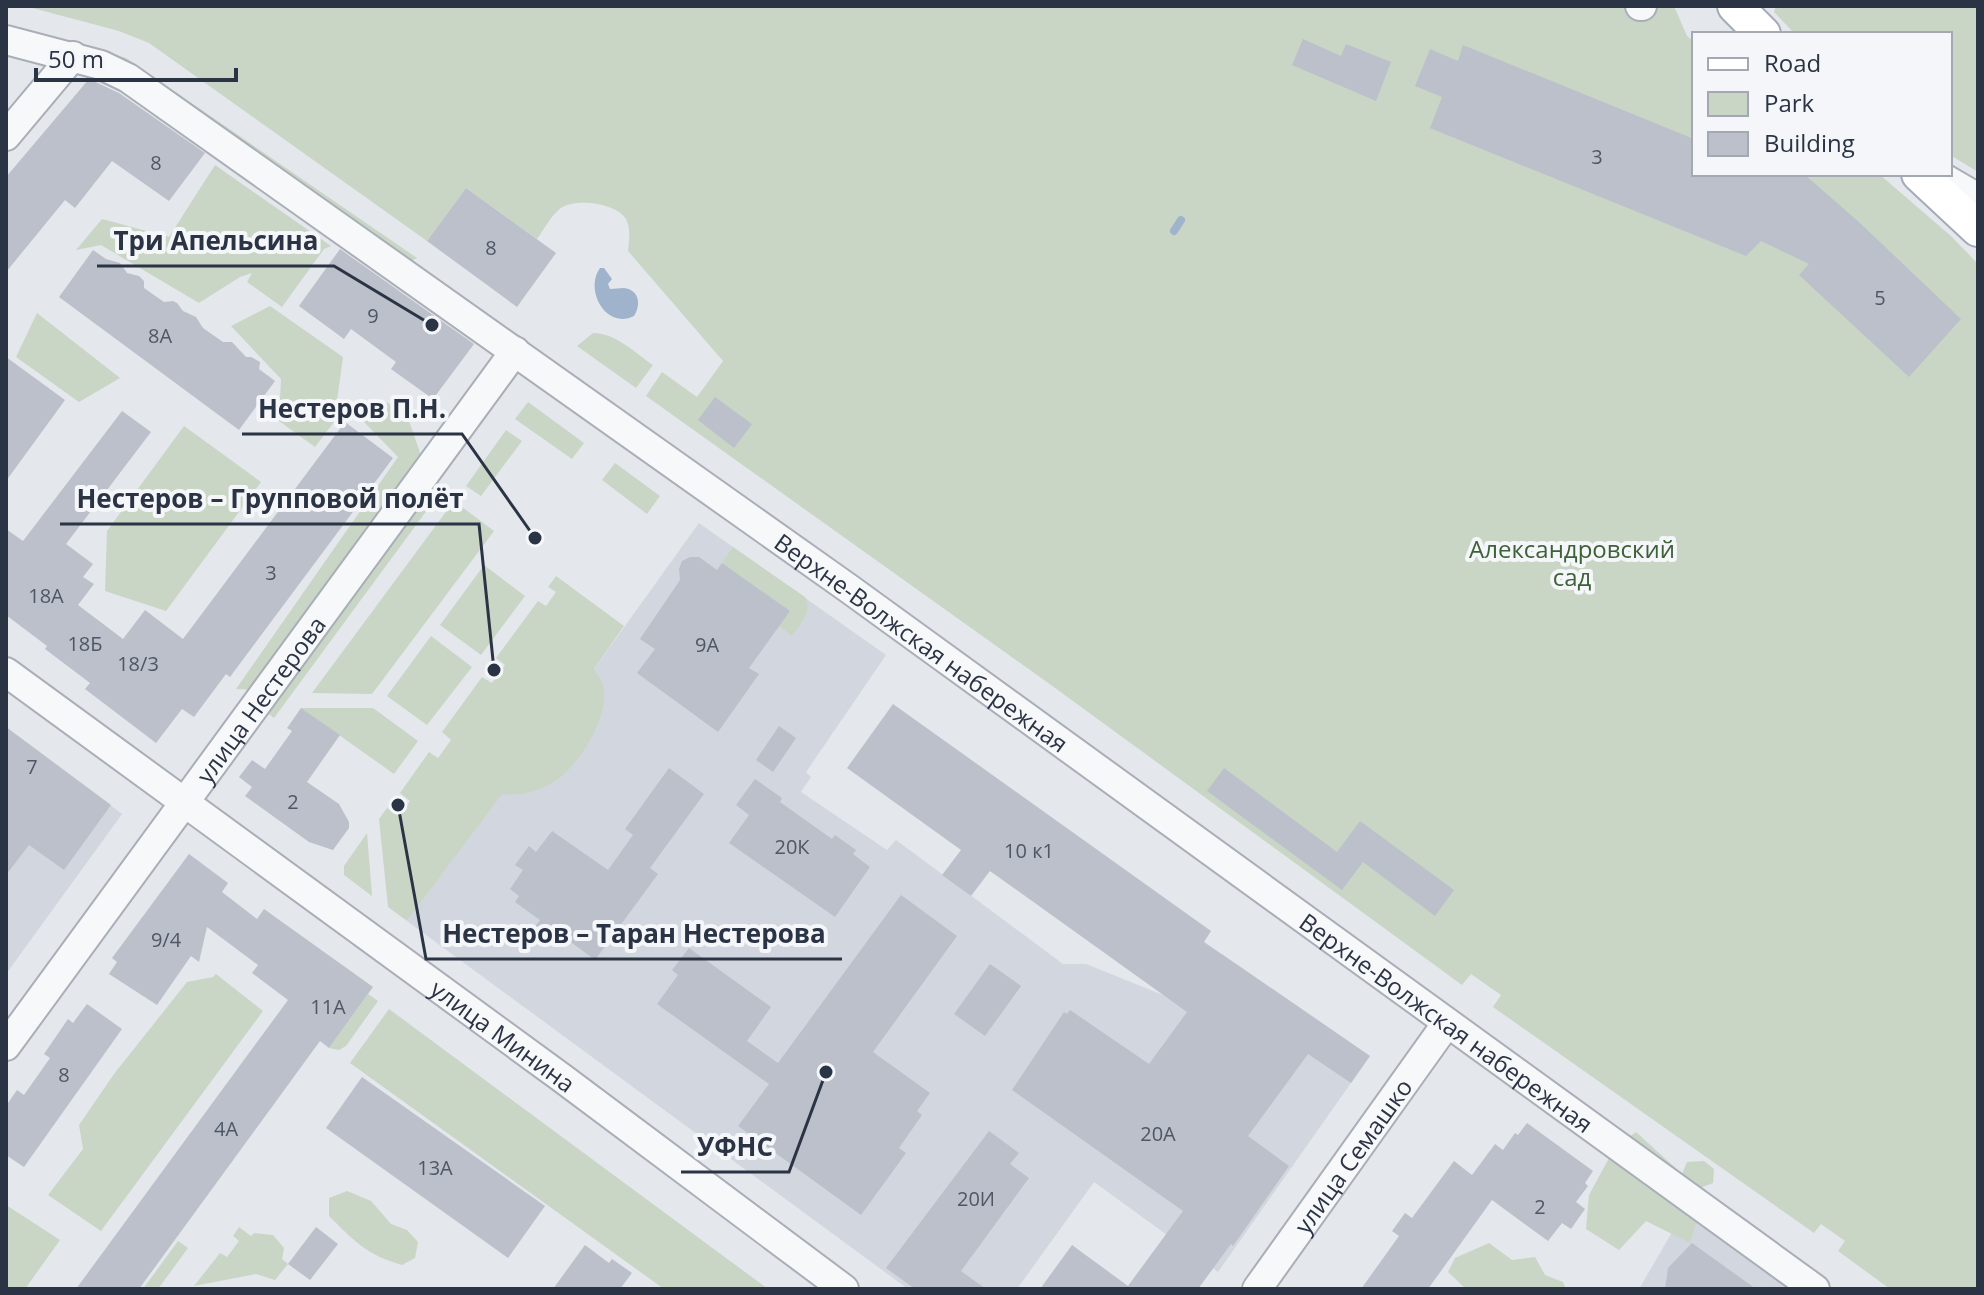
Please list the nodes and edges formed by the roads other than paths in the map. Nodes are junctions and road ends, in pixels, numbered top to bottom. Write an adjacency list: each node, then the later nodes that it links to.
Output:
1 (1735, 6): 2 (main road)
2 (1761, 32)
3 (6, 40): 4 (street, Верхне-Волжская набережная)
4 (73, 56): 5 (street); 10 (street, Верхне-Волжская набережная)
5 (6, 136)
6 (1921, 176): 9 (main road)
7 (1940, 176): 8 (street)
8 (1978, 198)
9 (1978, 229)
10 (515, 351): 12 (street, улица Нестерова); 13 (street, Верхне-Волжская набережная)
11 (6, 672): 12 (street, улица Минина)
12 (184, 802): 14 (street, улица Нестерова); 15 (street, улица Минина)
13 (1447, 1023): 16 (street, улица Семашко); 17 (street, Верхне-Волжская набережная)
14 (6, 1046)
15 (844, 1289)
16 (1257, 1289)
17 (1815, 1289)

